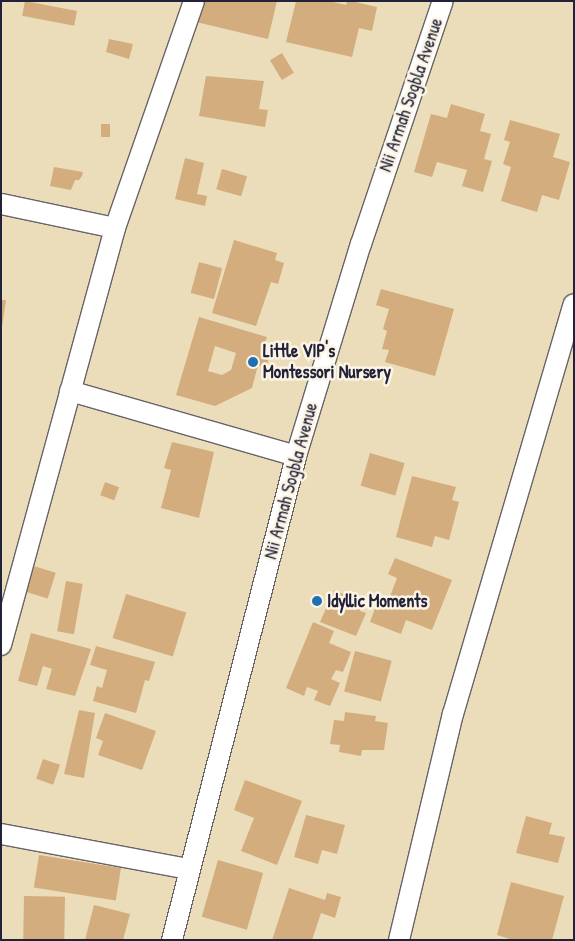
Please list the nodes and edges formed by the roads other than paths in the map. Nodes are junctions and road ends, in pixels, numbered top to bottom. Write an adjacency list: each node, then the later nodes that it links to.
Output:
1 (194, 1): 4 (street)
2 (443, 1): 7 (street, Nii Armah Sogbla Avenue)
3 (1, 204): 4 (street)
4 (115, 228): 6 (street)
5 (574, 304): 12 (street)
6 (70, 391): 7 (street); 8 (street)
7 (296, 456): 10 (street, Nii Armah Sogbla Avenue)
8 (1, 645)
9 (1, 834): 10 (street)
10 (188, 869): 11 (street, Nii Armah Sogbla Avenue)
11 (172, 940)
12 (399, 940)

